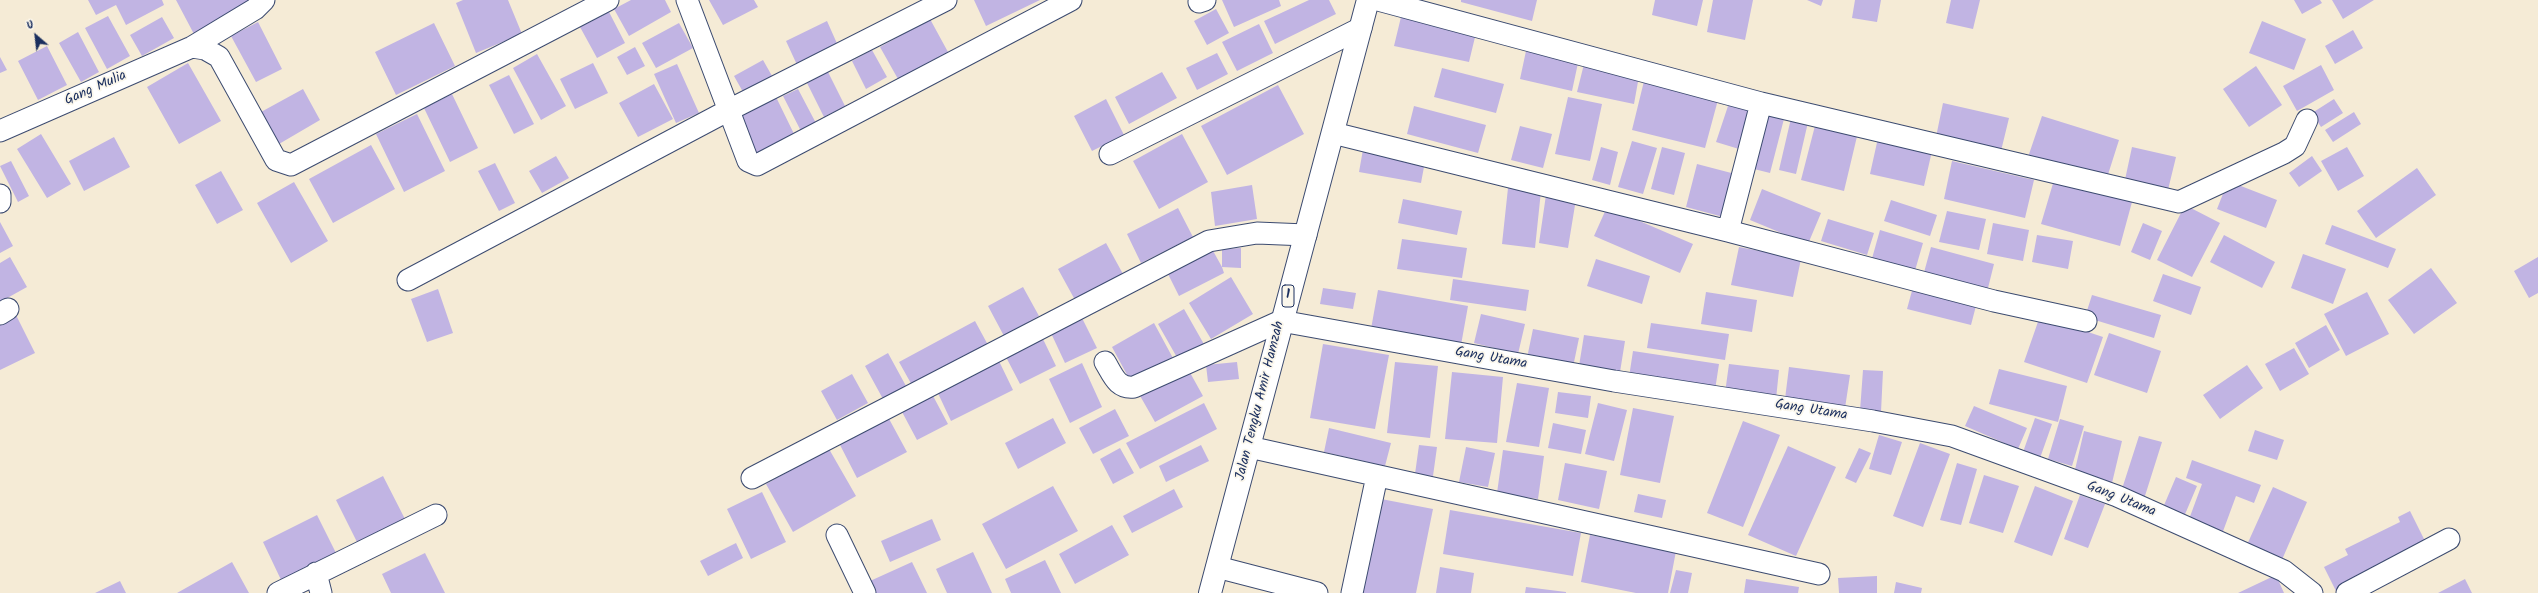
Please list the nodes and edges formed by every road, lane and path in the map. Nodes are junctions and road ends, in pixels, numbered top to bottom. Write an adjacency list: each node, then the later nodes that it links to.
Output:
1 (264, 0): 9 (street, Gang Mulia)
2 (608, 0): 9 (street)
3 (687, 0): 11 (street)
4 (946, 0): 11 (street)
5 (1071, 0): 11 (street)
6 (1368, 0): 8 (main road, Jalan Tengku Amir Hamzah / 1)
7 (1378, 0): 10 (street)
8 (1361, 28): 14 (main road, Jalan Tengku Amir Hamzah / 1); 15 (street)
9 (192, 47): 13 (street, Gang Mulia)
10 (1761, 103): 12 (street); 18 (street)
11 (729, 110): 20 (street)
12 (2307, 120)
13 (0, 131)
14 (1333, 133): 18 (street); 19 (main road, Jalan Tengku Amir Hamzah / 1)
15 (1110, 154)
16 (0, 195): 17 (street)
17 (0, 202)
18 (1728, 231): 22 (street)
19 (1306, 235): 21 (main road, Jalan Tengku Amir Hamzah / 1); 26 (street)
20 (408, 280)
21 (1281, 321): 23 (street); 24 (main road, Jalan Tengku Amir Hamzah / 1); 38 (street, Gang Utama)
22 (2086, 321)
23 (1105, 362)
24 (1249, 448): 25 (street); 30 (main road, Jalan Tengku Amir Hamzah / 1)
25 (1377, 476): 31 (street); 37 (street)
26 (752, 478)
27 (436, 515): 32 (street)
28 (837, 535): 34 (street)
29 (2449, 539): 39 (street)
30 (1217, 567): 35 (main road, Jalan Tengku Amir Hamzah / 1); 36 (street)
31 (1820, 574)
32 (318, 583): 33 (street)
33 (278, 593)
34 (865, 593)
35 (1210, 593)
36 (1317, 593)
37 (1352, 593)
38 (2312, 593)
39 (2347, 593)

